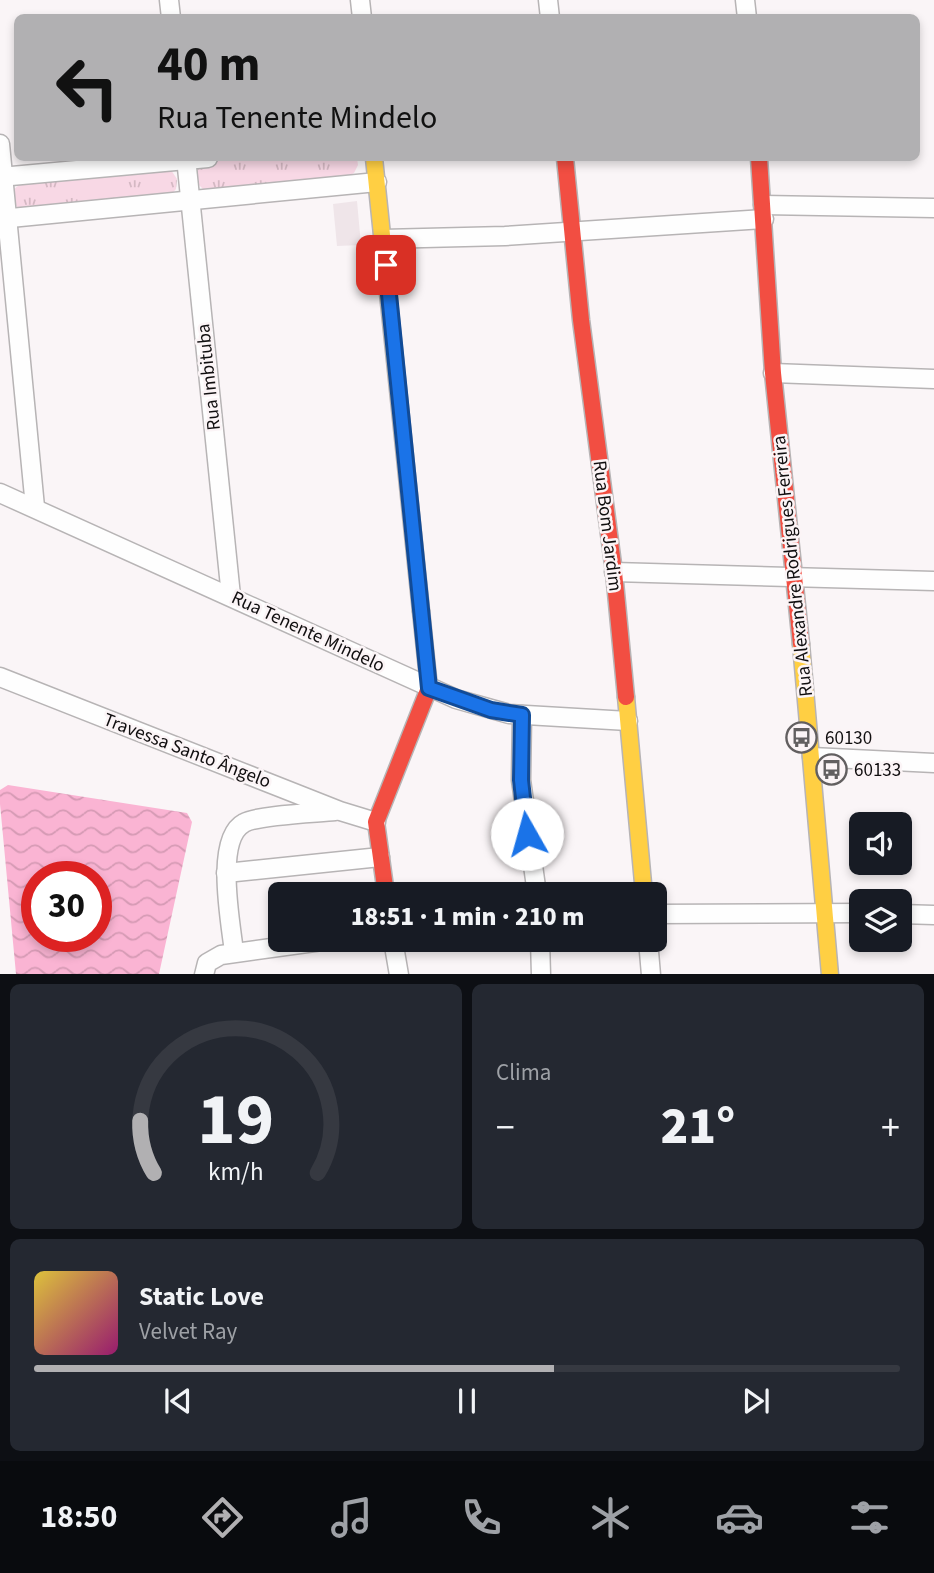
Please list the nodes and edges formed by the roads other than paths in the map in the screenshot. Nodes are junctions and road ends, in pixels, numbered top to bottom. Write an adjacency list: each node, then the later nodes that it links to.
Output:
1 (0, 144): 7 (street)
2 (164, 161): 7 (street)
3 (186, 161): 9 (street, Rua Imbituba)
4 (374, 161): 8 (street)
5 (565, 161): 13 (street, Rua Bom Jardim)
6 (759, 161): 11 (street, Rua Alexandre Rodrigues Ferreira)
7 (2, 176): 12 (street)
8 (377, 182): 9 (street); 14 (street)
9 (190, 201): 12 (street); 22 (street, Rua Imbituba)
10 (934, 208): 11 (street)
11 (763, 212): 13 (street); 15 (street, Rua Alexandre Rodrigues Ferreira)
12 (4, 219): 18 (street)
13 (572, 231): 14 (street); 19 (street, Rua Bom Jardim)
14 (383, 239): 24 (street)
15 (773, 373): 16 (street); 20 (street, Rua Alexandre Rodrigues Ferreira)
16 (934, 379)
17 (0, 492): 18 (street, Rua Tenente Mindelo)
18 (35, 507): 22 (street, Rua Tenente Mindelo)
19 (614, 572): 20 (street); 26 (street, Rua Bom Jardim)
20 (795, 576): 21 (street); 27 (street, Rua Alexandre Rodrigues Ferreira)
21 (934, 581)
22 (231, 596): 24 (street, Rua Tenente Mindelo)
23 (0, 677): 29 (street, Travessa Santo Ângelo)
24 (429, 688): 25 (street, Rua Tenente Mindelo); 30 (street)
25 (522, 715): 26 (street, Rua Tenente Mindelo); 34 (street)
26 (628, 721): 35 (street, Rua Bom Jardim)
27 (812, 757): 28 (street); 36 (street, Rua Alexandre Rodrigues Ferreira)
28 (934, 763)
29 (340, 811): 30 (street, Travessa Santo Ângelo); 32 (street)
30 (376, 822): 31 (street)
31 (380, 857): 32 (street); 33 (street)
32 (226, 873): 42 (street)
33 (384, 882)
34 (535, 882)
35 (643, 882)
36 (824, 913): 37 (street); 38 (street); 50 (street, Rua Alexandre Rodrigues Ferreira)
37 (667, 914)
38 (849, 914)
39 (912, 914): 40 (street)
40 (934, 915)
41 (268, 948): 42 (street)
42 (234, 952): 46 (street)
43 (395, 952): 47 (street)
44 (540, 952): 48 (street)
45 (649, 952): 49 (street)
46 (204, 974)
47 (398, 974)
48 (541, 974)
49 (651, 974)
50 (830, 974)

